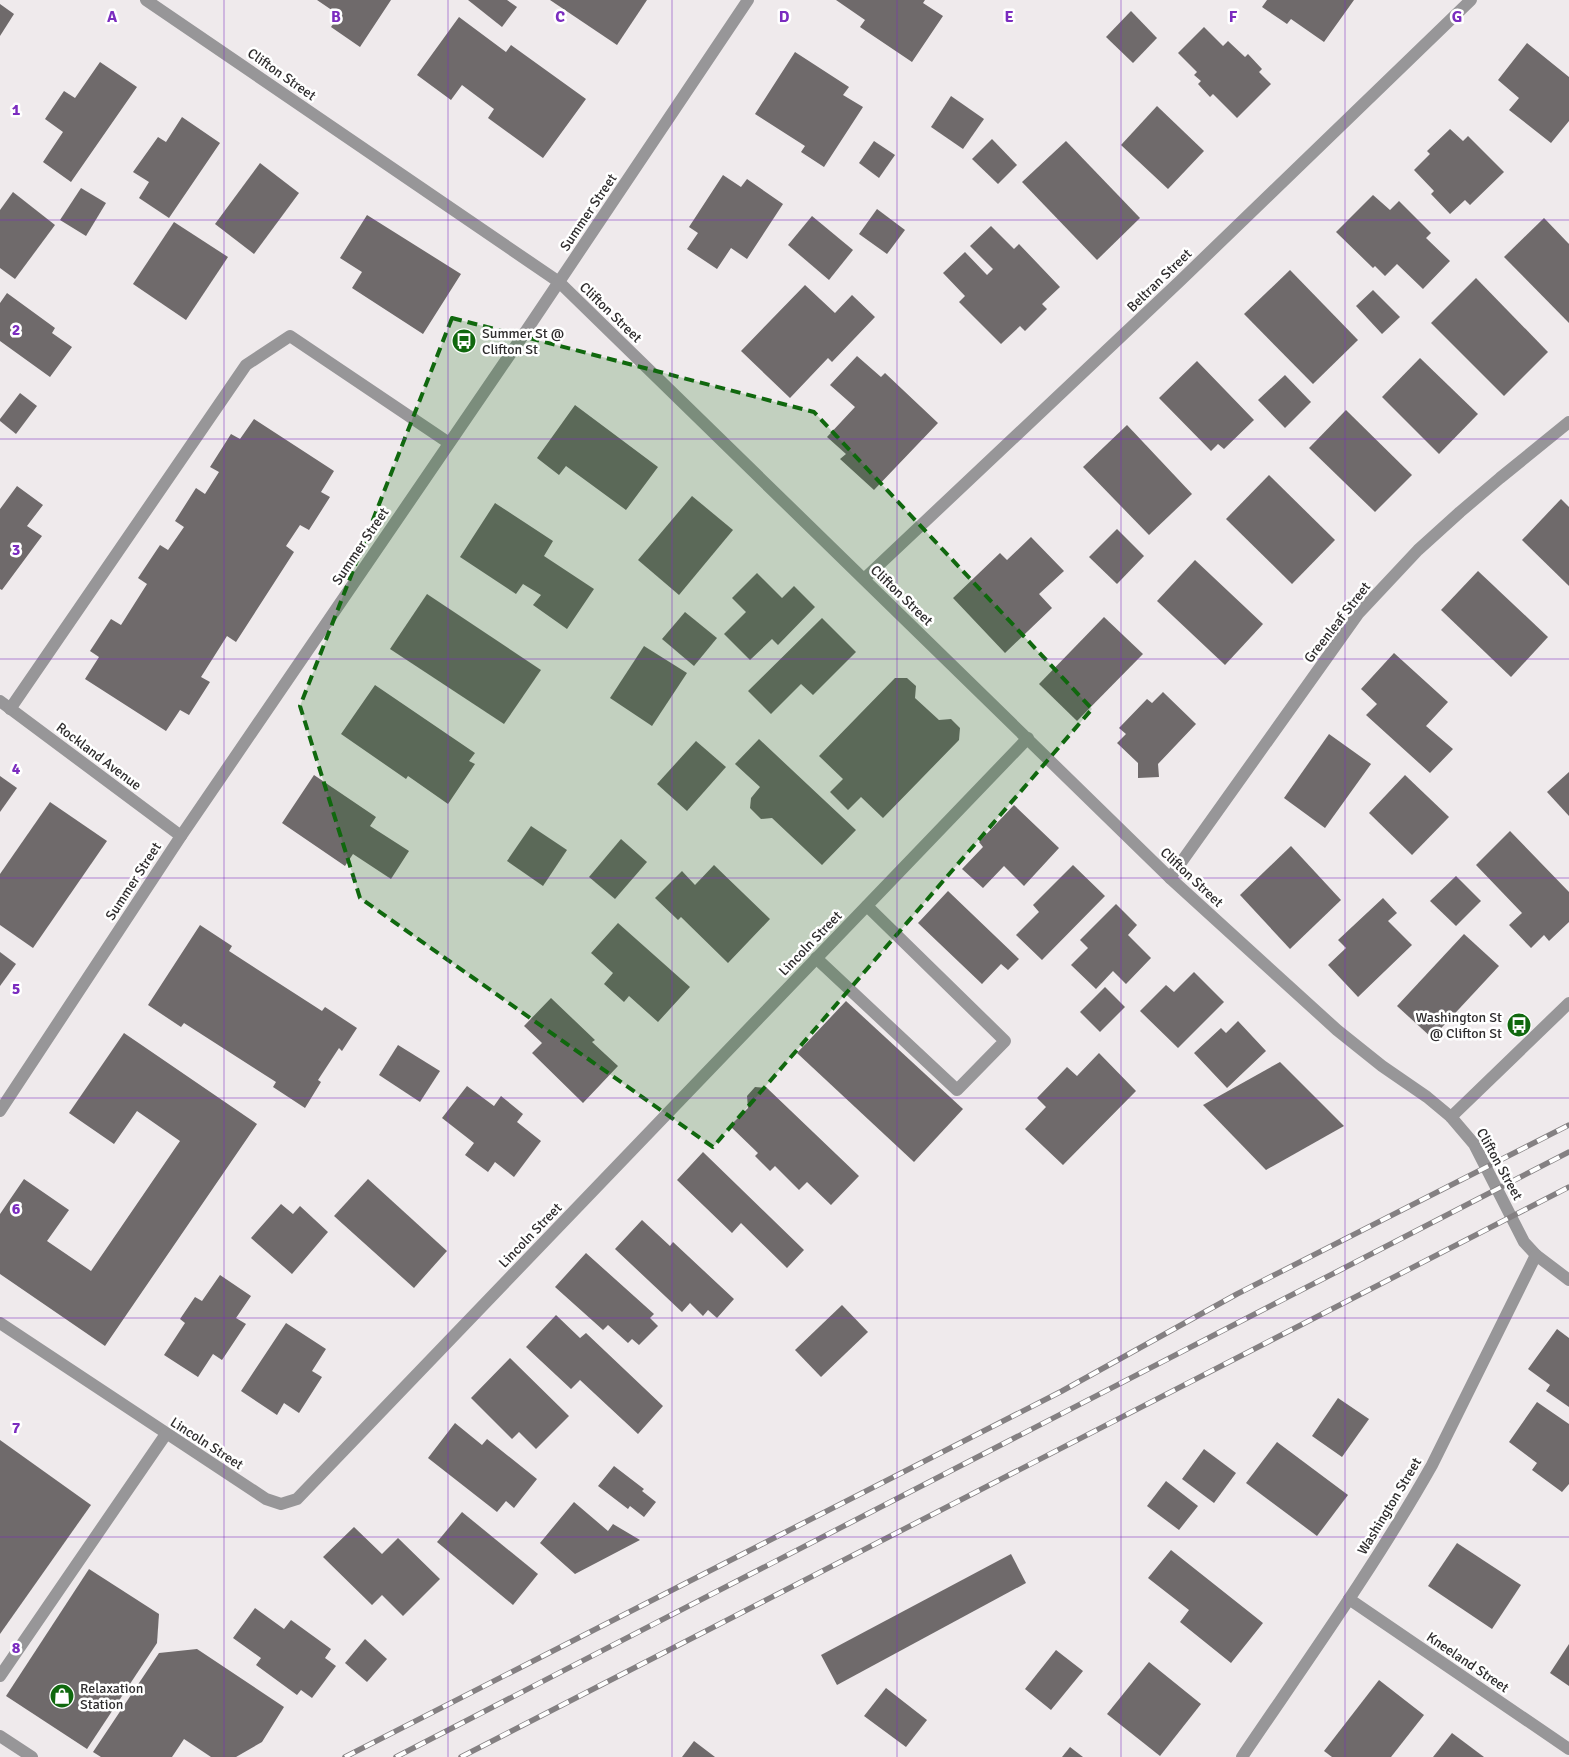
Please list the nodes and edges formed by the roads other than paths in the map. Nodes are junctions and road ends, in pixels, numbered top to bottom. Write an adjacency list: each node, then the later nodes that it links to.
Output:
1 (146, 0): 4 (street, Clifton Street)
2 (748, 0): 4 (street, Summer Street)
3 (1472, 0): 7 (street, Beltran Street)
4 (559, 282): 6 (street, Summer Street); 7 (street, Clifton Street)
5 (1569, 422): 11 (street, Greenleaf Street)
6 (449, 443): 8 (street); 10 (street, Summer Street)
7 (864, 579): 9 (street, Clifton Street)
8 (5, 705): 10 (street, Rockland Avenue)
9 (1028, 738): 11 (street, Clifton Street); 12 (street, Lincoln Street)
10 (181, 836): 15 (street, Summer Street)
11 (1170, 878): 16 (street, Clifton Street)
12 (867, 906): 13 (street, Lincoln Street); 13 (street)
13 (816, 958): 20 (street, Lincoln Street)
14 (1569, 1004): 16 (street)
15 (0, 1111)
16 (1451, 1117): 17 (street, Clifton Street)
17 (1536, 1255): 18 (street, Clifton Street); 21 (street, Washington Street)
18 (1569, 1280)
19 (0, 1323): 20 (street, Lincoln Street)
20 (166, 1434): 22 (street)
21 (1349, 1599): 24 (street, Kneeland Street); 26 (street, Washington Street)
22 (0, 1676)
23 (0, 1736): 25 (street)
24 (1569, 1749)
25 (32, 1757)
26 (1242, 1757)

